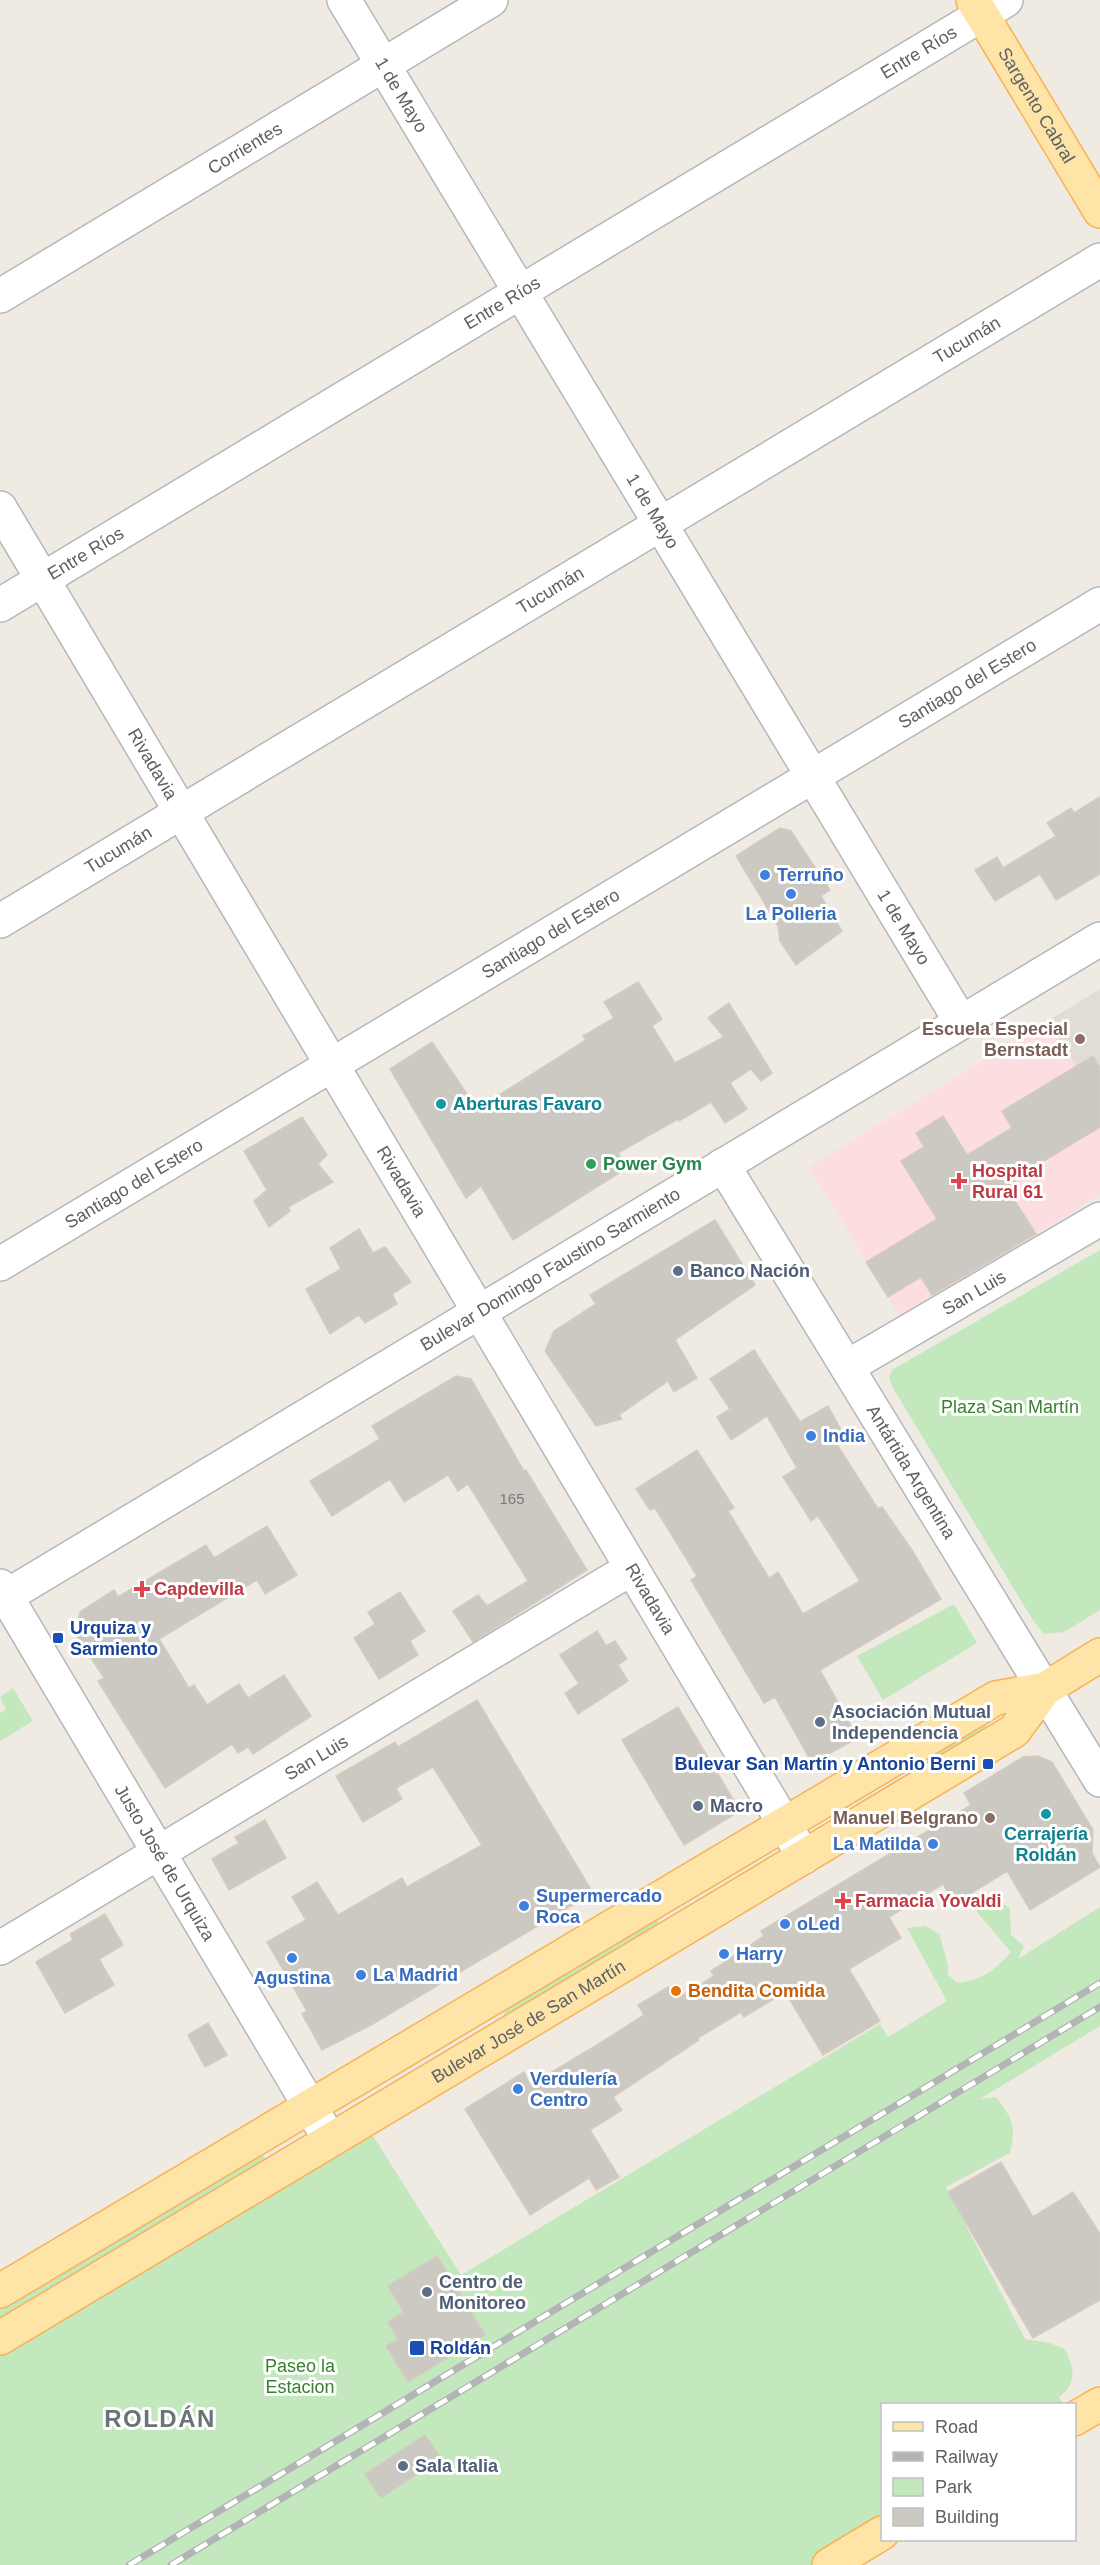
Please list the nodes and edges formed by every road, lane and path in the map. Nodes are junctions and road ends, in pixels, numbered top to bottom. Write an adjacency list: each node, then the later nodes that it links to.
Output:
1 (344, 0): 4 (street, 1 de Mayo)
2 (491, 0): 4 (street, Corrientes)
3 (987, 5): 5 (main road, Sargento Cabral); 7 (street, Entre Ríos)
4 (383, 65): 7 (street, 1 de Mayo); 8 (street, Corrientes)
5 (1100, 211)
6 (1100, 261): 10 (street, Tucumán)
7 (520, 292): 10 (street, 1 de Mayo); 11 (street, Entre Ríos)
8 (0, 296)
9 (0, 508): 11 (street, Rivadavia)
10 (661, 524): 14 (street, 1 de Mayo); 15 (street, Tucumán)
11 (43, 580): 13 (street, Entre Ríos); 15 (street, Rivadavia)
12 (1100, 604): 14 (street, Santiago del Estero)
13 (0, 605)
14 (813, 776): 18 (street, 1 de Mayo); 19 (street, Santiago del Estero)
15 (182, 812): 16 (street, Tucumán); 19 (street, Rivadavia)
16 (0, 921)
17 (1100, 939): 18 (street, Bulevar Domingo Faustino Sarmiento)
18 (962, 1022): 20 (street, Bulevar Domingo Faustino Sarmiento)
19 (332, 1065): 22 (street, Santiago del Estero); 23 (street, Rivadavia)
20 (723, 1165): 23 (street, Bulevar Domingo Faustino Sarmiento); 24 (street, Antártida Argentina)
21 (1100, 1219): 24 (street, San Luis)
22 (0, 1264)
23 (479, 1312): 25 (street, Rivadavia); 26 (street, Bulevar Domingo Faustino Sarmiento)
24 (847, 1367): 28 (street, Antártida Argentina)
25 (632, 1568): 30 (street, Rivadavia); 31 (street, San Luis)
26 (2, 1594): 31 (street, Justo José de Urquiza)
27 (1100, 1655): 28 (main road, Bulevar José de San Martín)
28 (1044, 1689): 29 (street, Antártida Argentina); 30 (main road, Bulevar José de San Martín); 32 (main road, Bulevar José de San Martín)
29 (1100, 1780)
30 (784, 1823): 32 (street, Rivadavia); 34 (main road, Bulevar José de San Martín)
31 (159, 1852): 33 (street, San Luis); 34 (street, Justo José de Urquiza)
32 (804, 1857): 35 (main road, Bulevar José de San Martín)
33 (0, 1948)
34 (310, 2105): 35 (street, Justo José de Urquiza); 36 (main road, Bulevar José de San Martín)
35 (330, 2140): 37 (main road, Bulevar José de San Martín)
36 (0, 2291)
37 (0, 2338)
38 (1100, 2404): 39 (main road)
39 (1076, 2418)
40 (881, 2534): 41 (main road)
41 (829, 2565)

